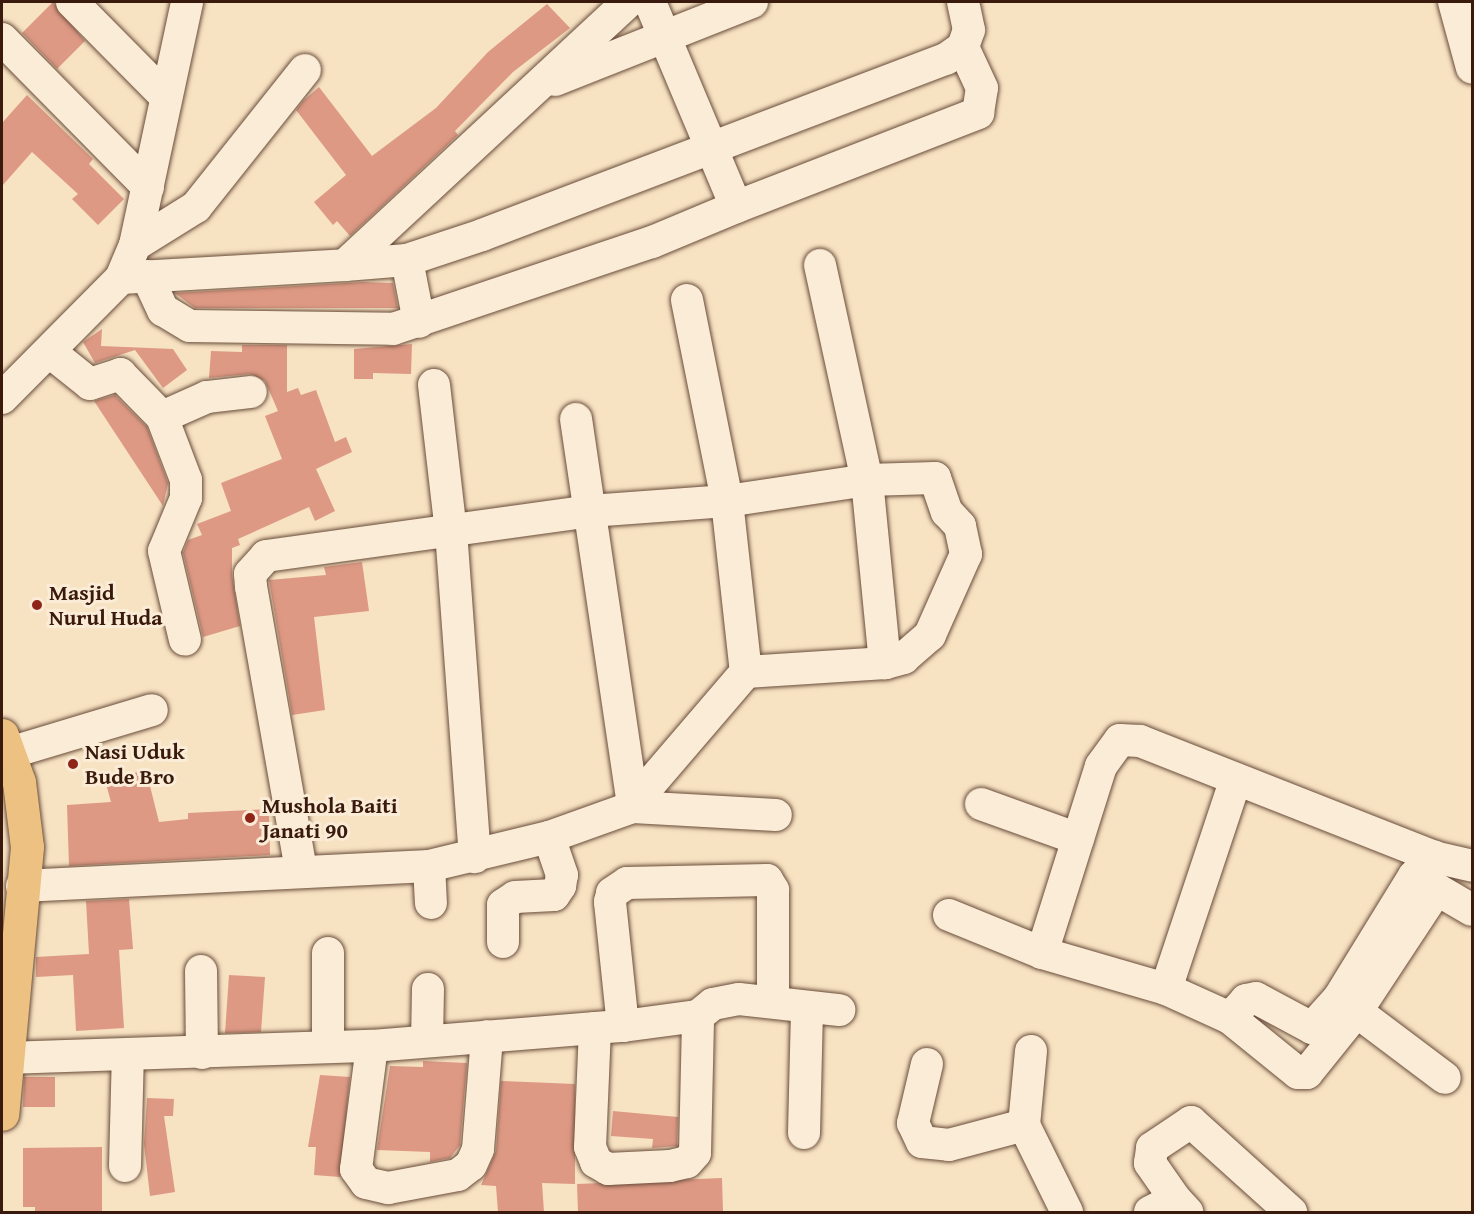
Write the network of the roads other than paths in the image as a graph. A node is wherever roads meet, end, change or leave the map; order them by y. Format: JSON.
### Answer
{"nodes":[{"id":1,"x":72,"y":2,"type":"edge"},
{"id":2,"x":187,"y":2,"type":"edge"},
{"id":3,"x":628,"y":2,"type":"edge"},
{"id":4,"x":650,"y":2,"type":"edge"},
{"id":5,"x":752,"y":2,"type":"edge"},
{"id":6,"x":963,"y":2,"type":"edge"},
{"id":7,"x":1454,"y":2,"type":"edge"},
{"id":8,"x":667,"y":36,"type":"junction"},
{"id":9,"x":2,"y":39,"type":"edge"},
{"id":10,"x":963,"y":47,"type":"junction"},
{"id":11,"x":1473,"y":68,"type":"edge"},
{"id":12,"x":305,"y":70,"type":"dead end"},
{"id":13,"x":540,"y":86,"type":"junction"},
{"id":14,"x":165,"y":97,"type":"junction"},
{"id":15,"x":715,"y":147,"type":"junction"},
{"id":16,"x":148,"y":187,"type":"junction"},
{"id":17,"x":736,"y":207,"type":"junction"},
{"id":18,"x":135,"y":245,"type":"junction"},
{"id":19,"x":407,"y":260,"type":"junction"},
{"id":20,"x":345,"y":265,"type":"junction"},
{"id":21,"x":820,"y":265,"type":"dead end"},
{"id":22,"x":134,"y":277,"type":"junction"},
{"id":23,"x":687,"y":300,"type":"dead end"},
{"id":24,"x":419,"y":322,"type":"junction"},
{"id":25,"x":50,"y":352,"type":"junction"},
{"id":26,"x":434,"y":385,"type":"dead end"},
{"id":27,"x":251,"y":392,"type":"dead end"},
{"id":28,"x":2,"y":398,"type":"edge"},
{"id":29,"x":162,"y":417,"type":"junction"},
{"id":30,"x":576,"y":419,"type":"dead end"},
{"id":31,"x":867,"y":480,"type":"junction"},
{"id":32,"x":727,"y":501,"type":"junction"},
{"id":33,"x":590,"y":511,"type":"junction"},
{"id":34,"x":451,"y":531,"type":"junction"},
{"id":35,"x":185,"y":640,"type":"dead end"},
{"id":36,"x":885,"y":663,"type":"junction"},
{"id":37,"x":746,"y":672,"type":"junction"},
{"id":38,"x":152,"y":710,"type":"dead end"},
{"id":39,"x":5,"y":744,"type":"edge"},
{"id":40,"x":1236,"y":779,"type":"junction"},
{"id":41,"x":632,"y":802,"type":"junction"},
{"id":42,"x":981,"y":804,"type":"dead end"},
{"id":43,"x":776,"y":815,"type":"dead end"},
{"id":44,"x":549,"y":837,"type":"junction"},
{"id":45,"x":1078,"y":839,"type":"junction"},
{"id":46,"x":475,"y":857,"type":"junction"},
{"id":47,"x":429,"y":866,"type":"junction"},
{"id":48,"x":1473,"y":866,"type":"edge"},
{"id":49,"x":301,"y":870,"type":"junction"},
{"id":50,"x":1428,"y":874,"type":"junction"},
{"id":51,"x":22,"y":886,"type":"junction"},
{"id":52,"x":431,"y":903,"type":"dead end"},
{"id":53,"x":1473,"y":910,"type":"edge"},
{"id":54,"x":949,"y":915,"type":"dead end"},
{"id":55,"x":503,"y":942,"type":"dead end"},
{"id":56,"x":328,"y":953,"type":"dead end"},
{"id":57,"x":1042,"y":953,"type":"junction"},
{"id":58,"x":201,"y":970,"type":"dead end"},
{"id":59,"x":428,"y":989,"type":"dead end"},
{"id":60,"x":1166,"y":989,"type":"junction"},
{"id":61,"x":773,"y":1002,"type":"junction"},
{"id":62,"x":1347,"y":1005,"type":"junction"},
{"id":63,"x":807,"y":1008,"type":"junction"},
{"id":64,"x":839,"y":1010,"type":"dead end"},
{"id":65,"x":698,"y":1016,"type":"junction"},
{"id":66,"x":1230,"y":1018,"type":"junction"},
{"id":67,"x":609,"y":1027,"type":"junction"},
{"id":68,"x":487,"y":1036,"type":"junction"},
{"id":69,"x":427,"y":1041,"type":"junction"},
{"id":70,"x":372,"y":1046,"type":"junction"},
{"id":71,"x":328,"y":1047,"type":"junction"},
{"id":72,"x":1031,"y":1052,"type":"dead end"},
{"id":73,"x":202,"y":1053,"type":"junction"},
{"id":74,"x":128,"y":1055,"type":"junction"},
{"id":75,"x":6,"y":1058,"type":"junction"},
{"id":76,"x":927,"y":1064,"type":"dead end"},
{"id":77,"x":1445,"y":1078,"type":"dead end"},
{"id":78,"x":2,"y":1114,"type":"edge"},
{"id":79,"x":1024,"y":1125,"type":"junction"},
{"id":80,"x":804,"y":1133,"type":"dead end"},
{"id":81,"x":125,"y":1166,"type":"dead end"},
{"id":82,"x":1170,"y":1208,"type":"edge"},
{"id":83,"x":1067,"y":1212,"type":"edge"},
{"id":84,"x":1291,"y":1212,"type":"edge"}],
"edges":[{"from":1,"to":14,"type":"street"},
{"from":2,"to":14,"type":"street"},
{"from":3,"to":13,"type":"street"},
{"from":4,"to":8,"type":"street"},
{"from":5,"to":8,"type":"street"},
{"from":6,"to":10,"type":"street"},
{"from":7,"to":11,"type":"street"},
{"from":8,"to":13,"type":"street"},
{"from":8,"to":15,"type":"street"},
{"from":9,"to":16,"type":"street"},
{"from":10,"to":15,"type":"street"},
{"from":10,"to":17,"type":"street"},
{"from":12,"to":18,"type":"street"},
{"from":13,"to":20,"type":"street"},
{"from":14,"to":16,"type":"street"},
{"from":15,"to":17,"type":"street"},
{"from":15,"to":19,"type":"street"},
{"from":16,"to":18,"type":"street"},
{"from":17,"to":24,"type":"street"},
{"from":18,"to":22,"type":"street"},
{"from":19,"to":20,"type":"street"},
{"from":19,"to":24,"type":"street"},
{"from":20,"to":22,"type":"street"},
{"from":21,"to":31,"type":"street"},
{"from":22,"to":24,"type":"street"},
{"from":22,"to":25,"type":"street"},
{"from":23,"to":32,"type":"street"},
{"from":25,"to":28,"type":"street"},
{"from":25,"to":29,"type":"street"},
{"from":26,"to":34,"type":"street"},
{"from":27,"to":29,"type":"street"},
{"from":29,"to":35,"type":"street"},
{"from":30,"to":33,"type":"street"},
{"from":31,"to":32,"type":"street"},
{"from":31,"to":36,"type":"street"},
{"from":31,"to":36,"type":"street"},
{"from":32,"to":33,"type":"street"},
{"from":32,"to":37,"type":"street"},
{"from":33,"to":34,"type":"street"},
{"from":33,"to":41,"type":"street"},
{"from":34,"to":46,"type":"street"},
{"from":34,"to":49,"type":"street"},
{"from":36,"to":37,"type":"street"},
{"from":37,"to":41,"type":"street"},
{"from":38,"to":39,"type":"street"},
{"from":39,"to":51,"type":"main road"},
{"from":40,"to":45,"type":"street"},
{"from":40,"to":50,"type":"street"},
{"from":40,"to":60,"type":"street"},
{"from":41,"to":43,"type":"street"},
{"from":41,"to":44,"type":"street"},
{"from":42,"to":45,"type":"street"},
{"from":44,"to":46,"type":"street"},
{"from":44,"to":55,"type":"street"},
{"from":45,"to":57,"type":"street"},
{"from":46,"to":47,"type":"street"},
{"from":47,"to":49,"type":"street"},
{"from":47,"to":52,"type":"street"},
{"from":48,"to":50,"type":"street"},
{"from":49,"to":51,"type":"street"},
{"from":50,"to":53,"type":"street"},
{"from":50,"to":62,"type":"street"},
{"from":51,"to":75,"type":"main road"},
{"from":54,"to":57,"type":"street"},
{"from":56,"to":71,"type":"street"},
{"from":57,"to":60,"type":"street"},
{"from":58,"to":73,"type":"street"},
{"from":59,"to":69,"type":"street"},
{"from":60,"to":66,"type":"street"},
{"from":61,"to":63,"type":"street"},
{"from":61,"to":65,"type":"street"},
{"from":61,"to":67,"type":"street"},
{"from":62,"to":66,"type":"street"},
{"from":62,"to":66,"type":"street"},
{"from":62,"to":77,"type":"street"},
{"from":63,"to":64,"type":"street"},
{"from":63,"to":80,"type":"street"},
{"from":65,"to":67,"type":"street"},
{"from":65,"to":67,"type":"street"},
{"from":67,"to":68,"type":"street"},
{"from":68,"to":69,"type":"street"},
{"from":68,"to":70,"type":"street"},
{"from":69,"to":70,"type":"street"},
{"from":70,"to":71,"type":"street"},
{"from":71,"to":73,"type":"street"},
{"from":72,"to":79,"type":"street"},
{"from":73,"to":74,"type":"street"},
{"from":74,"to":75,"type":"street"},
{"from":74,"to":81,"type":"street"},
{"from":75,"to":78,"type":"main road"},
{"from":76,"to":79,"type":"street"},
{"from":79,"to":83,"type":"street"},
{"from":82,"to":84,"type":"street"}]}
